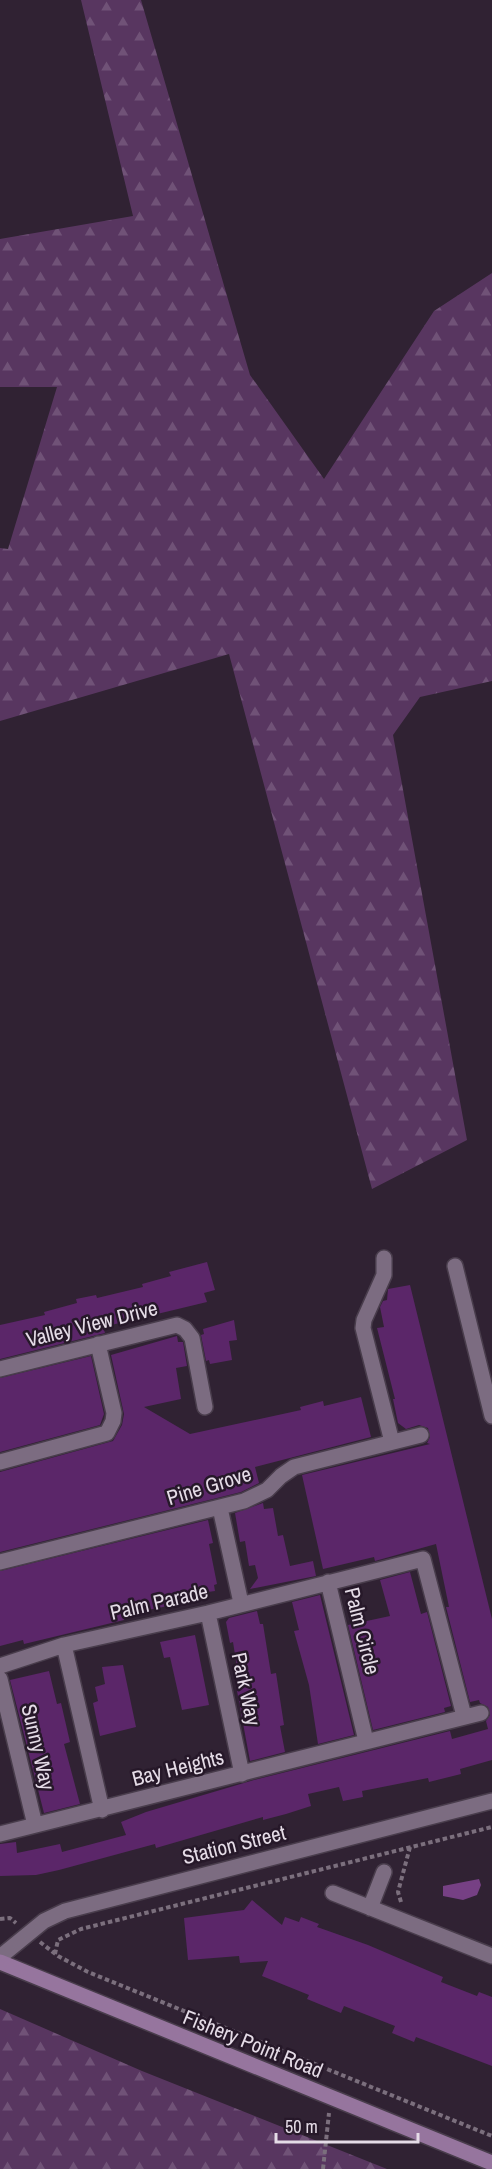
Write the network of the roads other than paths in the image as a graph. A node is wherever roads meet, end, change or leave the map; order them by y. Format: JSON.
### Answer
{"nodes":[{"id":1,"x":384,"y":1258,"type":"dead end"},
{"id":2,"x":455,"y":1266,"type":"dead end"},
{"id":3,"x":98,"y":1344,"type":"junction"},
{"id":4,"x":0,"y":1369,"type":"edge"},
{"id":5,"x":205,"y":1407,"type":"dead end"},
{"id":6,"x":492,"y":1416,"type":"edge"},
{"id":7,"x":421,"y":1435,"type":"dead end"},
{"id":8,"x":393,"y":1442,"type":"junction"},
{"id":9,"x":0,"y":1462,"type":"edge"},
{"id":10,"x":220,"y":1508,"type":"junction"},
{"id":11,"x":0,"y":1562,"type":"edge"},
{"id":12,"x":328,"y":1582,"type":"junction"},
{"id":13,"x":241,"y":1603,"type":"junction"},
{"id":14,"x":208,"y":1613,"type":"junction"},
{"id":15,"x":64,"y":1645,"type":"junction"},
{"id":16,"x":0,"y":1666,"type":"edge"},
{"id":17,"x":0,"y":1679,"type":"edge"},
{"id":18,"x":481,"y":1713,"type":"dead end"},
{"id":19,"x":464,"y":1716,"type":"junction"},
{"id":20,"x":366,"y":1741,"type":"junction"},
{"id":21,"x":242,"y":1774,"type":"junction"},
{"id":22,"x":492,"y":1801,"type":"edge"},
{"id":23,"x":102,"y":1810,"type":"junction"},
{"id":24,"x":35,"y":1826,"type":"junction"},
{"id":25,"x":0,"y":1834,"type":"edge"},
{"id":26,"x":384,"y":1872,"type":"dead end"},
{"id":27,"x":333,"y":1893,"type":"dead end"},
{"id":28,"x":370,"y":1908,"type":"junction"},
{"id":29,"x":492,"y":1956,"type":"edge"},
{"id":30,"x":0,"y":1957,"type":"edge"},
{"id":31,"x":0,"y":1962,"type":"edge"},
{"id":32,"x":492,"y":2163,"type":"edge"}],
"edges":[{"from":1,"to":8,"type":"street"},
{"from":2,"to":6,"type":"street"},
{"from":3,"to":4,"type":"street","name":"Valley View Drive"},
{"from":3,"to":5,"type":"street","name":"Valley View Drive"},
{"from":3,"to":9,"type":"street"},
{"from":7,"to":8,"type":"street","name":"Pine Grove"},
{"from":8,"to":10,"type":"street","name":"Pine Grove"},
{"from":10,"to":11,"type":"street","name":"Pine Grove"},
{"from":10,"to":13,"type":"street"},
{"from":12,"to":13,"type":"street","name":"Palm Parade"},
{"from":12,"to":19,"type":"street","name":"Palm Circle"},
{"from":12,"to":20,"type":"street","name":"Palm Circle"},
{"from":13,"to":14,"type":"street","name":"Palm Parade"},
{"from":14,"to":15,"type":"street","name":"Palm Parade"},
{"from":14,"to":21,"type":"street","name":"Park Way"},
{"from":15,"to":16,"type":"street","name":"Palm Parade"},
{"from":15,"to":23,"type":"street"},
{"from":17,"to":24,"type":"street","name":"Sunny Way"},
{"from":18,"to":19,"type":"street"},
{"from":19,"to":20,"type":"street"},
{"from":20,"to":21,"type":"street","name":"Bay Heights"},
{"from":21,"to":23,"type":"street","name":"Bay Heights"},
{"from":22,"to":30,"type":"street","name":"Station Street"},
{"from":23,"to":24,"type":"street","name":"Bay Heights"},
{"from":24,"to":25,"type":"street","name":"Bay Heights"},
{"from":26,"to":28,"type":"street"},
{"from":27,"to":28,"type":"street"},
{"from":28,"to":29,"type":"street"},
{"from":31,"to":32,"type":"main road","name":"Fishery Point Road"}]}
